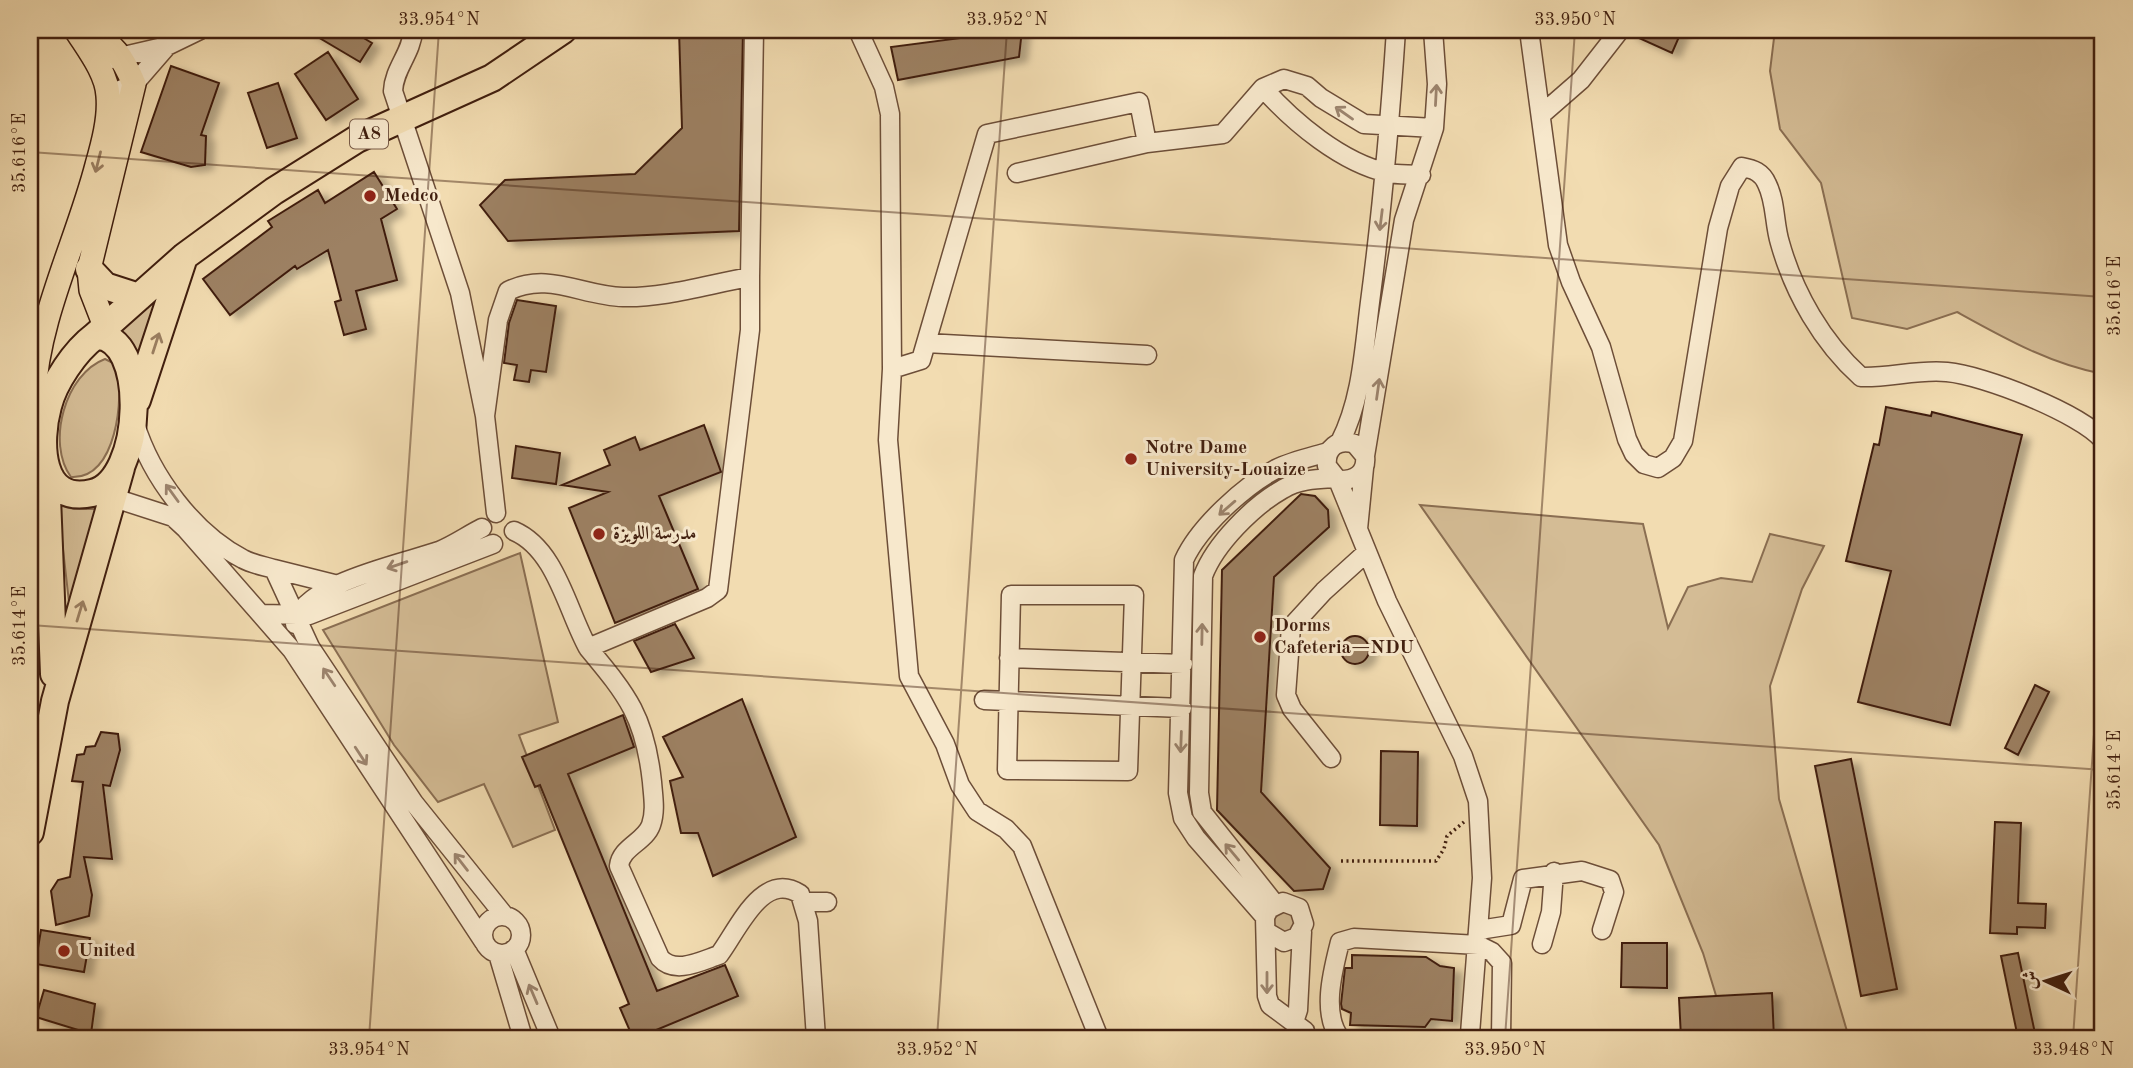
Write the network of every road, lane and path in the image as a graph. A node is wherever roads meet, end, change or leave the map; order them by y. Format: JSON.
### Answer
{"nodes":[{"id":1,"x":76,"y":30,"type":"edge"},
{"id":2,"x":87,"y":30,"type":"edge"},
{"id":3,"x":200,"y":30,"type":"edge"},
{"id":4,"x":414,"y":30,"type":"edge"},
{"id":5,"x":563,"y":30,"type":"edge"},
{"id":6,"x":754,"y":30,"type":"edge"},
{"id":7,"x":858,"y":30,"type":"edge"},
{"id":8,"x":1396,"y":30,"type":"edge"},
{"id":9,"x":1433,"y":30,"type":"edge"},
{"id":10,"x":1529,"y":30,"type":"edge"},
{"id":11,"x":1620,"y":30,"type":"edge"},
{"id":12,"x":167,"y":46,"type":"junction"},
{"id":13,"x":121,"y":55,"type":"junction"},
{"id":14,"x":97,"y":64,"type":"junction"},
{"id":15,"x":134,"y":84,"type":"junction"},
{"id":16,"x":1263,"y":88,"type":"junction"},
{"id":17,"x":108,"y":95,"type":"junction"},
{"id":18,"x":1542,"y":114,"type":"junction"},
{"id":19,"x":403,"y":119,"type":"junction"},
{"id":20,"x":1391,"y":125,"type":"junction"},
{"id":21,"x":1434,"y":128,"type":"junction"},
{"id":22,"x":1147,"y":143,"type":"junction"},
{"id":23,"x":1017,"y":173,"type":"dead end"},
{"id":24,"x":1387,"y":173,"type":"junction"},
{"id":25,"x":1421,"y":175,"type":"junction"},
{"id":26,"x":185,"y":256,"type":"junction"},
{"id":27,"x":89,"y":269,"type":"junction"},
{"id":28,"x":750,"y":278,"type":"junction"},
{"id":29,"x":139,"y":296,"type":"junction"},
{"id":30,"x":103,"y":334,"type":"junction"},
{"id":31,"x":926,"y":343,"type":"junction"},
{"id":32,"x":1147,"y":355,"type":"dead end"},
{"id":33,"x":892,"y":369,"type":"junction"},
{"id":34,"x":135,"y":415,"type":"junction"},
{"id":35,"x":485,"y":416,"type":"junction"},
{"id":36,"x":42,"y":437,"type":"junction"},
{"id":37,"x":2103,"y":440,"type":"edge"},
{"id":38,"x":1334,"y":447,"type":"junction"},
{"id":39,"x":1364,"y":462,"type":"junction"},
{"id":40,"x":46,"y":472,"type":"junction"},
{"id":41,"x":1337,"y":479,"type":"junction"},
{"id":42,"x":105,"y":495,"type":"junction"},
{"id":43,"x":496,"y":513,"type":"junction"},
{"id":44,"x":482,"y":528,"type":"junction"},
{"id":45,"x":514,"y":531,"type":"junction"},
{"id":46,"x":1358,"y":533,"type":"junction"},
{"id":47,"x":493,"y":544,"type":"junction"},
{"id":48,"x":1366,"y":552,"type":"junction"},
{"id":49,"x":243,"y":559,"type":"junction"},
{"id":50,"x":274,"y":569,"type":"junction"},
{"id":51,"x":226,"y":574,"type":"junction"},
{"id":52,"x":338,"y":585,"type":"junction"},
{"id":53,"x":261,"y":614,"type":"junction"},
{"id":54,"x":296,"y":617,"type":"junction"},
{"id":55,"x":587,"y":648,"type":"junction"},
{"id":56,"x":292,"y":650,"type":"junction"},
{"id":57,"x":1009,"y":658,"type":"junction"},
{"id":58,"x":1132,"y":662,"type":"junction"},
{"id":59,"x":1183,"y":664,"type":"junction"},
{"id":60,"x":984,"y":700,"type":"dead end"},
{"id":61,"x":55,"y":701,"type":"junction"},
{"id":62,"x":1008,"y":702,"type":"junction"},
{"id":63,"x":1131,"y":707,"type":"junction"},
{"id":64,"x":1182,"y":708,"type":"junction"},
{"id":65,"x":30,"y":725,"type":"edge"},
{"id":66,"x":44,"y":750,"type":"junction"},
{"id":67,"x":1331,"y":758,"type":"dead end"},
{"id":68,"x":1479,"y":810,"type":"junction"},
{"id":69,"x":30,"y":832,"type":"edge"},
{"id":70,"x":1341,"y":861,"type":"dead end"},
{"id":71,"x":1554,"y":872,"type":"junction"},
{"id":72,"x":803,"y":902,"type":"junction"},
{"id":73,"x":827,"y":902,"type":"dead end"},
{"id":74,"x":504,"y":915,"type":"junction"},
{"id":75,"x":1269,"y":918,"type":"junction"},
{"id":76,"x":1602,"y":930,"type":"dead end"},
{"id":77,"x":1301,"y":932,"type":"junction"},
{"id":78,"x":1478,"y":937,"type":"junction"},
{"id":79,"x":1542,"y":944,"type":"dead end"},
{"id":80,"x":499,"y":948,"type":"junction"},
{"id":81,"x":1475,"y":984,"type":"junction"},
{"id":82,"x":1504,"y":984,"type":"junction"},
{"id":83,"x":1468,"y":1036,"type":"edge"},
{"id":84,"x":523,"y":1038,"type":"edge"},
{"id":85,"x":551,"y":1038,"type":"edge"},
{"id":86,"x":816,"y":1038,"type":"edge"},
{"id":87,"x":1099,"y":1038,"type":"edge"},
{"id":88,"x":1340,"y":1038,"type":"edge"},
{"id":89,"x":1493,"y":1038,"type":"edge"},
{"id":90,"x":1501,"y":1038,"type":"edge"}],
"edges":[{"from":1,"to":14,"type":"main road"},
{"from":2,"to":13,"type":"main road"},
{"from":3,"to":12,"type":"street"},
{"from":4,"to":19,"type":"street"},
{"from":5,"to":19,"type":"highway","number":"A8"},
{"from":6,"to":28,"type":"street"},
{"from":7,"to":33,"type":"street"},
{"from":8,"to":20,"type":"street"},
{"from":21,"to":9,"type":"street","one_way":true},
{"from":10,"to":18,"type":"street"},
{"from":11,"to":18,"type":"street"},
{"from":12,"to":13,"type":"street"},
{"from":12,"to":15,"type":"street"},
{"from":13,"to":14,"type":"street"},
{"from":13,"to":15,"type":"main road"},
{"from":14,"to":17,"type":"main road"},
{"from":15,"to":17,"type":"street"},
{"from":15,"to":27,"type":"main road"},
{"from":20,"to":16,"type":"street","one_way":true},
{"from":16,"to":22,"type":"street"},
{"from":16,"to":24,"type":"street"},
{"from":17,"to":36,"type":"main road","one_way":true},
{"from":18,"to":37,"type":"street"},
{"from":19,"to":26,"type":"highway","number":"A8"},
{"from":19,"to":35,"type":"street"},
{"from":20,"to":21,"type":"street"},
{"from":20,"to":24,"type":"street"},
{"from":21,"to":25,"type":"street"},
{"from":22,"to":23,"type":"street"},
{"from":22,"to":31,"type":"street"},
{"from":24,"to":25,"type":"street"},
{"from":24,"to":38,"type":"street","one_way":true},
{"from":39,"to":25,"type":"street","one_way":true},
{"from":26,"to":29,"type":"highway","number":"A8"},
{"from":34,"to":26,"type":"highway","number":"A8","one_way":true},
{"from":27,"to":29,"type":"highway"},
{"from":27,"to":30,"type":"main road"},
{"from":28,"to":35,"type":"street"},
{"from":28,"to":55,"type":"street"},
{"from":29,"to":30,"type":"highway","number":"A8"},
{"from":30,"to":34,"type":"highway","number":"A8"},
{"from":30,"to":36,"type":"highway","number":"A8"},
{"from":31,"to":32,"type":"street"},
{"from":31,"to":33,"type":"street"},
{"from":33,"to":87,"type":"street"},
{"from":34,"to":42,"type":"highway","number":"A8"},
{"from":49,"to":34,"type":"street","one_way":true},
{"from":35,"to":43,"type":"street"},
{"from":36,"to":40,"type":"highway","number":"A8"},
{"from":38,"to":39,"type":"street"},
{"from":38,"to":41,"type":"street"},
{"from":38,"to":59,"type":"street","one_way":true},
{"from":39,"to":41,"type":"street"},
{"from":39,"to":46,"type":"street"},
{"from":40,"to":42,"type":"highway"},
{"from":40,"to":61,"type":"highway","number":"A8"},
{"from":41,"to":46,"type":"street"},
{"from":75,"to":41,"type":"street","one_way":true},
{"from":42,"to":51,"type":"street"},
{"from":61,"to":42,"type":"highway","number":"A8","one_way":true},
{"from":43,"to":44,"type":"street"},
{"from":43,"to":45,"type":"street"},
{"from":44,"to":47,"type":"street"},
{"from":44,"to":52,"type":"street","one_way":true},
{"from":45,"to":47,"type":"street"},
{"from":45,"to":55,"type":"street"},
{"from":46,"to":48,"type":"street"},
{"from":47,"to":54,"type":"street"},
{"from":48,"to":67,"type":"street"},
{"from":48,"to":68,"type":"street"},
{"from":49,"to":50,"type":"street"},
{"from":49,"to":51,"type":"street"},
{"from":50,"to":52,"type":"street"},
{"from":50,"to":54,"type":"street"},
{"from":51,"to":53,"type":"street"},
{"from":52,"to":54,"type":"street"},
{"from":53,"to":54,"type":"street"},
{"from":53,"to":56,"type":"street"},
{"from":54,"to":56,"type":"street"},
{"from":74,"to":54,"type":"street","one_way":true},
{"from":55,"to":72,"type":"street"},
{"from":56,"to":80,"type":"street","one_way":true},
{"from":57,"to":58,"type":"street"},
{"from":57,"to":58,"type":"street"},
{"from":57,"to":62,"type":"street"},
{"from":58,"to":59,"type":"street"},
{"from":58,"to":63,"type":"street"},
{"from":59,"to":64,"type":"street"},
{"from":60,"to":62,"type":"street"},
{"from":61,"to":66,"type":"highway","number":"A8"},
{"from":62,"to":63,"type":"street"},
{"from":62,"to":63,"type":"street"},
{"from":63,"to":64,"type":"street"},
{"from":64,"to":75,"type":"street","one_way":true},
{"from":65,"to":66,"type":"street"},
{"from":66,"to":69,"type":"highway","number":"A8"},
{"from":68,"to":70,"type":"path"},
{"from":68,"to":78,"type":"street"},
{"from":71,"to":76,"type":"street"},
{"from":71,"to":78,"type":"street"},
{"from":71,"to":79,"type":"street"},
{"from":72,"to":73,"type":"street"},
{"from":72,"to":86,"type":"street"},
{"from":74,"to":80,"type":"street"},
{"from":74,"to":80,"type":"street"},
{"from":75,"to":77,"type":"street"},
{"from":75,"to":77,"type":"street"},
{"from":75,"to":77,"type":"street","one_way":true},
{"from":78,"to":81,"type":"street"},
{"from":78,"to":82,"type":"street"},
{"from":78,"to":88,"type":"street"},
{"from":80,"to":84,"type":"street"},
{"from":85,"to":80,"type":"street","one_way":true},
{"from":81,"to":82,"type":"street"},
{"from":81,"to":83,"type":"street"},
{"from":82,"to":90,"type":"street"},
{"from":83,"to":89,"type":"street"}]}
